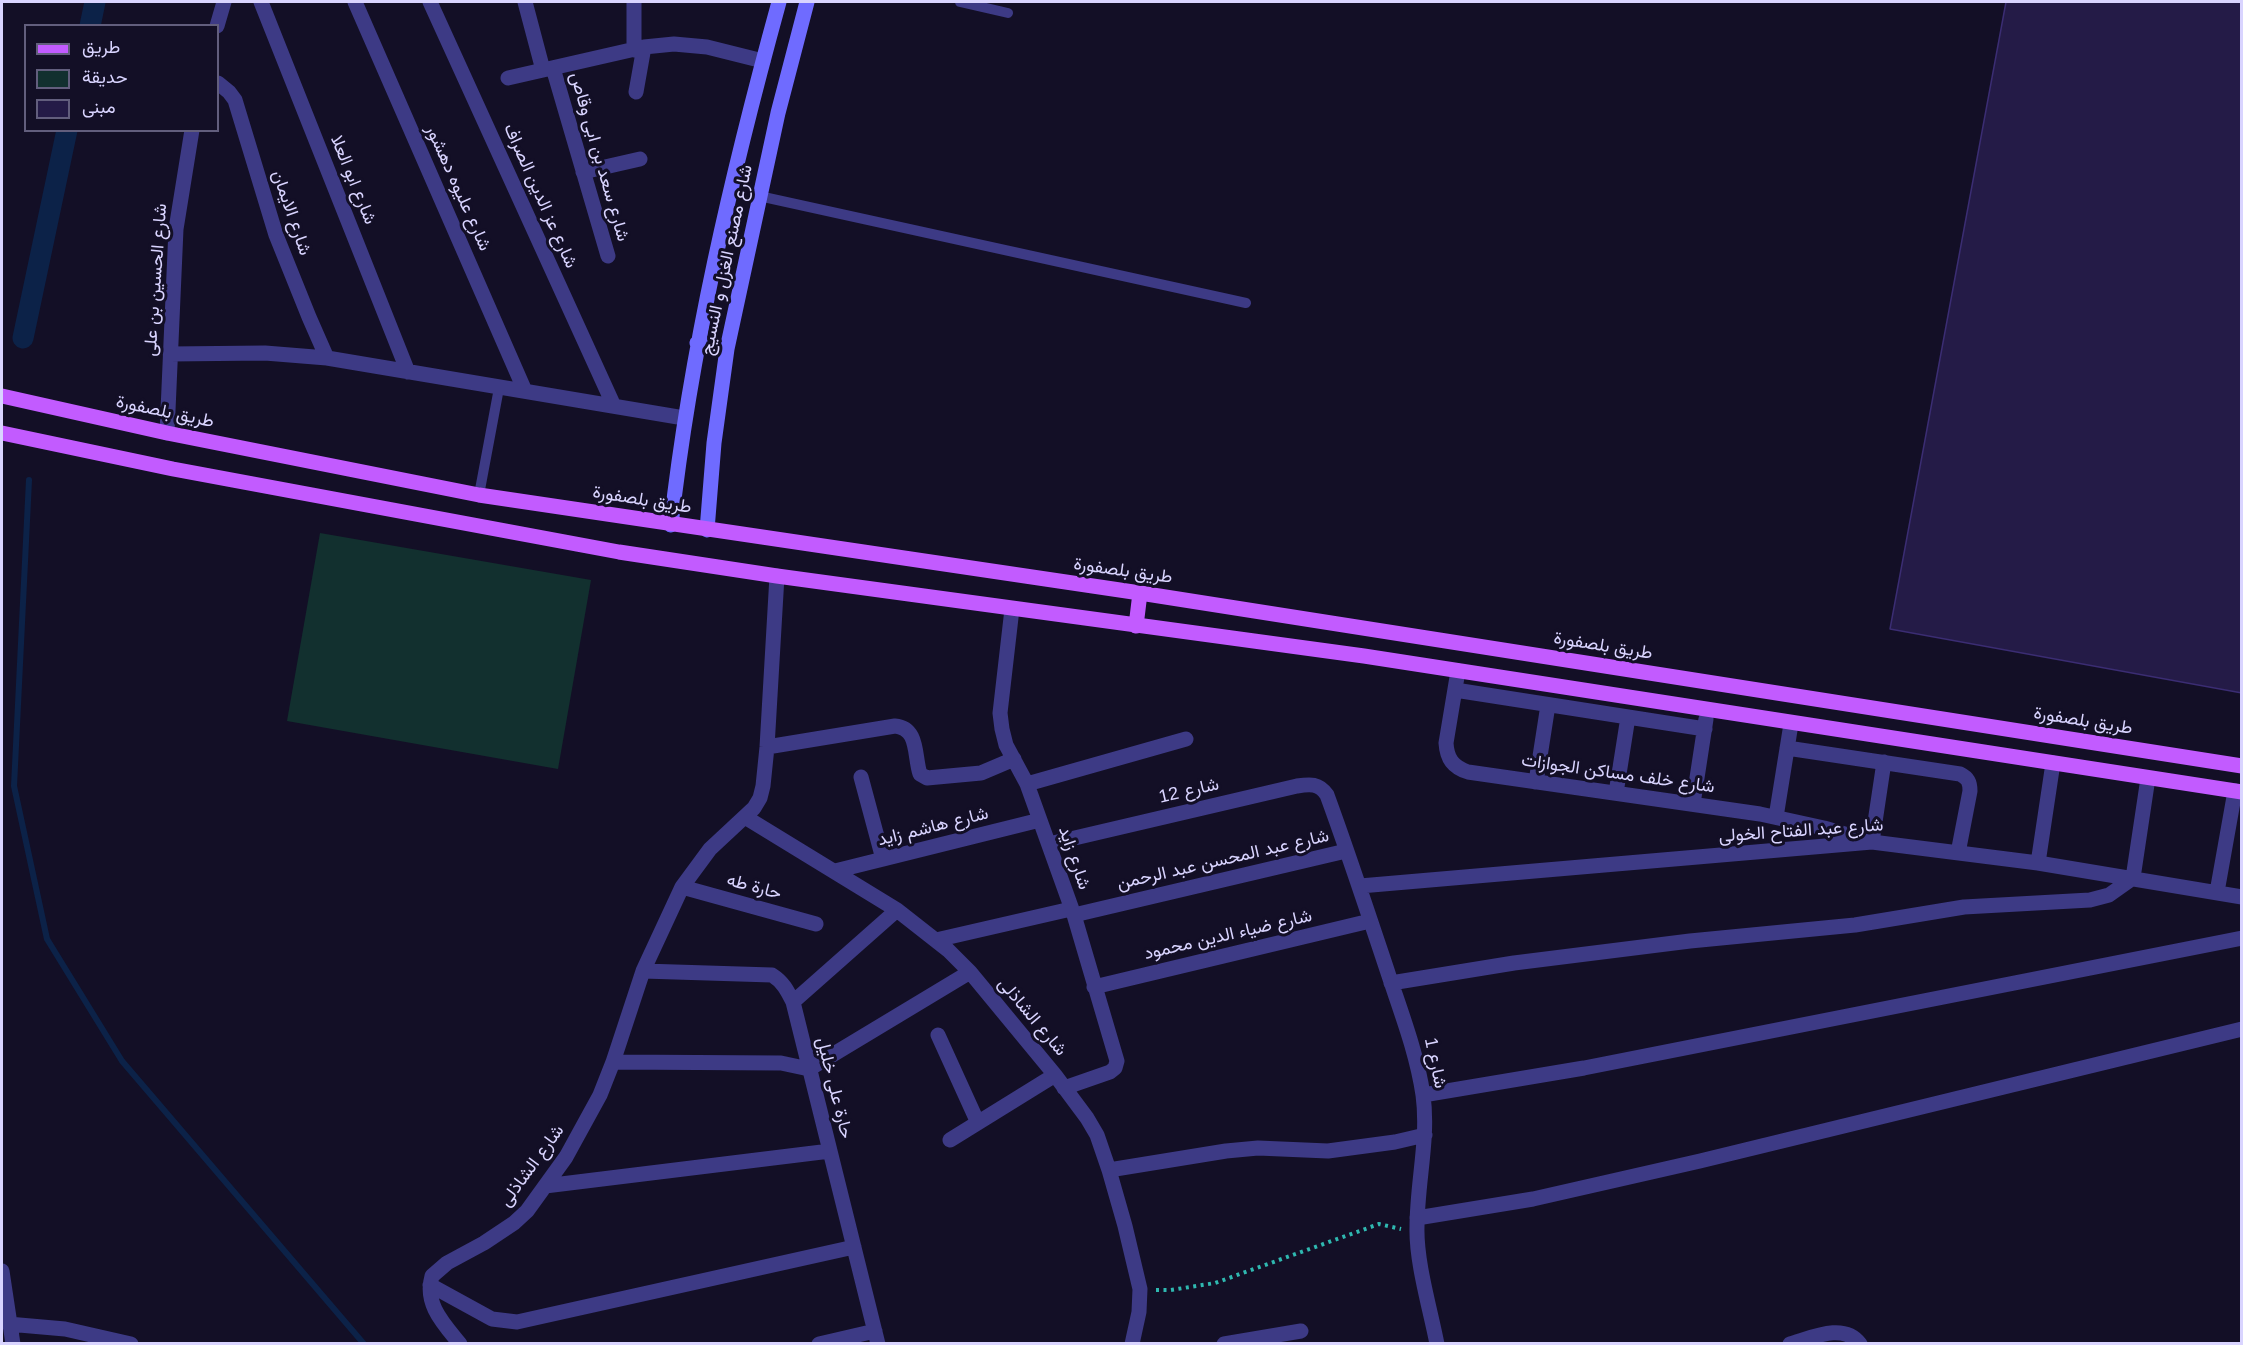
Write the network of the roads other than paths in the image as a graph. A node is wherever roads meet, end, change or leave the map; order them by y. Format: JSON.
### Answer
{"nodes":[{"id":1,"x":261,"y":2,"type":"edge"},
{"id":2,"x":355,"y":2,"type":"edge"},
{"id":3,"x":430,"y":2,"type":"edge"},
{"id":4,"x":525,"y":2,"type":"edge"},
{"id":5,"x":634,"y":2,"type":"edge"},
{"id":6,"x":779,"y":2,"type":"edge"},
{"id":7,"x":807,"y":2,"type":"edge"},
{"id":8,"x":960,"y":2,"type":"edge"},
{"id":9,"x":1008,"y":13,"type":"dead end"},
{"id":10,"x":639,"y":48,"type":"junction"},
{"id":11,"x":763,"y":61,"type":"junction"},
{"id":12,"x":548,"y":69,"type":"junction"},
{"id":13,"x":508,"y":78,"type":"dead end"},
{"id":14,"x":219,"y":84,"type":"edge"},
{"id":15,"x":636,"y":92,"type":"dead end"},
{"id":16,"x":192,"y":132,"type":"edge"},
{"id":17,"x":640,"y":159,"type":"dead end"},
{"id":18,"x":583,"y":172,"type":"junction"},
{"id":19,"x":732,"y":190,"type":"junction"},
{"id":20,"x":759,"y":196,"type":"junction"},
{"id":21,"x":608,"y":256,"type":"dead end"},
{"id":22,"x":1246,"y":303,"type":"dead end"},
{"id":23,"x":697,"y":343,"type":"junction"},
{"id":24,"x":727,"y":349,"type":"junction"},
{"id":25,"x":170,"y":354,"type":"junction"},
{"id":26,"x":327,"y":358,"type":"junction"},
{"id":27,"x":408,"y":372,"type":"junction"},
{"id":28,"x":499,"y":387,"type":"junction"},
{"id":29,"x":525,"y":391,"type":"junction"},
{"id":30,"x":2,"y":396,"type":"edge"},
{"id":31,"x":614,"y":406,"type":"junction"},
{"id":32,"x":684,"y":418,"type":"junction"},
{"id":33,"x":2,"y":433,"type":"edge"},
{"id":34,"x":168,"y":433,"type":"junction"},
{"id":35,"x":479,"y":495,"type":"junction"},
{"id":36,"x":671,"y":525,"type":"junction"},
{"id":37,"x":706,"y":530,"type":"junction"},
{"id":38,"x":777,"y":576,"type":"junction"},
{"id":39,"x":1140,"y":593,"type":"junction"},
{"id":40,"x":1012,"y":609,"type":"junction"},
{"id":41,"x":1136,"y":626,"type":"junction"},
{"id":42,"x":1458,"y":671,"type":"junction"},
{"id":43,"x":1455,"y":690,"type":"junction"},
{"id":44,"x":1548,"y":705,"type":"junction"},
{"id":45,"x":1708,"y":710,"type":"junction"},
{"id":46,"x":1628,"y":717,"type":"junction"},
{"id":47,"x":1791,"y":724,"type":"junction"},
{"id":48,"x":1705,"y":729,"type":"junction"},
{"id":49,"x":1186,"y":738,"type":"dead end"},
{"id":50,"x":767,"y":747,"type":"junction"},
{"id":51,"x":1787,"y":748,"type":"junction"},
{"id":52,"x":1014,"y":759,"type":"junction"},
{"id":53,"x":1884,"y":762,"type":"junction"},
{"id":54,"x":2054,"y":763,"type":"junction"},
{"id":55,"x":2241,"y":766,"type":"edge"},
{"id":56,"x":861,"y":777,"type":"dead end"},
{"id":57,"x":2148,"y":778,"type":"junction"},
{"id":58,"x":1536,"y":782,"type":"junction"},
{"id":59,"x":1027,"y":784,"type":"junction"},
{"id":60,"x":2238,"y":792,"type":"edge"},
{"id":61,"x":1616,"y":793,"type":"junction"},
{"id":62,"x":1329,"y":802,"type":"joint"},
{"id":63,"x":1693,"y":804,"type":"junction"},
{"id":64,"x":745,"y":817,"type":"junction"},
{"id":65,"x":1776,"y":817,"type":"junction"},
{"id":66,"x":1040,"y":820,"type":"junction"},
{"id":67,"x":2236,"y":822,"type":"edge"},
{"id":68,"x":1872,"y":842,"type":"junction"},
{"id":69,"x":1049,"y":844,"type":"junction"},
{"id":70,"x":1346,"y":850,"type":"junction"},
{"id":71,"x":1958,"y":853,"type":"junction"},
{"id":72,"x":883,"y":859,"type":"junction"},
{"id":73,"x":2038,"y":863,"type":"junction"},
{"id":74,"x":836,"y":871,"type":"junction"},
{"id":75,"x":2133,"y":879,"type":"junction"},
{"id":76,"x":1359,"y":886,"type":"junction"},
{"id":77,"x":682,"y":887,"type":"junction"},
{"id":78,"x":2217,"y":892,"type":"junction"},
{"id":79,"x":2241,"y":897,"type":"edge"},
{"id":80,"x":897,"y":910,"type":"junction"},
{"id":81,"x":1072,"y":912,"type":"junction"},
{"id":82,"x":1370,"y":921,"type":"junction"},
{"id":83,"x":816,"y":924,"type":"dead end"},
{"id":84,"x":2241,"y":938,"type":"edge"},
{"id":85,"x":936,"y":940,"type":"junction"},
{"id":86,"x":642,"y":971,"type":"junction"},
{"id":87,"x":969,"y":972,"type":"junction"},
{"id":88,"x":1391,"y":983,"type":"junction"},
{"id":89,"x":1094,"y":987,"type":"junction"},
{"id":90,"x":793,"y":1002,"type":"junction"},
{"id":91,"x":2241,"y":1029,"type":"edge"},
{"id":92,"x":938,"y":1035,"type":"dead end"},
{"id":93,"x":613,"y":1062,"type":"junction"},
{"id":94,"x":809,"y":1069,"type":"junction"},
{"id":95,"x":1054,"y":1075,"type":"junction"},
{"id":96,"x":1064,"y":1088,"type":"junction"},
{"id":97,"x":1423,"y":1095,"type":"junction"},
{"id":98,"x":978,"y":1123,"type":"junction"},
{"id":99,"x":1425,"y":1135,"type":"junction"},
{"id":100,"x":950,"y":1140,"type":"dead end"},
{"id":101,"x":830,"y":1151,"type":"junction"},
{"id":102,"x":1109,"y":1170,"type":"junction"},
{"id":103,"x":545,"y":1186,"type":"junction"},
{"id":104,"x":1417,"y":1225,"type":"junction"},
{"id":105,"x":854,"y":1247,"type":"junction"},
{"id":106,"x":2,"y":1271,"type":"edge"},
{"id":107,"x":430,"y":1285,"type":"junction"},
{"id":108,"x":1301,"y":1331,"type":"dead end"},
{"id":109,"x":8,"y":1334,"type":"edge"},
{"id":110,"x":877,"y":1337,"type":"edge"},
{"id":111,"x":85,"y":1338,"type":"edge"},
{"id":112,"x":131,"y":1344,"type":"edge"},
{"id":113,"x":459,"y":1344,"type":"edge"},
{"id":114,"x":819,"y":1344,"type":"edge"},
{"id":115,"x":1132,"y":1344,"type":"edge"},
{"id":116,"x":1224,"y":1344,"type":"edge"},
{"id":117,"x":1437,"y":1344,"type":"edge"},
{"id":118,"x":1790,"y":1344,"type":"edge"},
{"id":119,"x":1860,"y":1344,"type":"edge"}],
"edges":[{"from":1,"to":27,"type":"street","name":"شارع ابو العلا"},
{"from":2,"to":29,"type":"street","name":"شارع عليوه دهشور"},
{"from":3,"to":31,"type":"street","name":"شارع عز الدين الصراف"},
{"from":4,"to":12,"type":"street","name":"شارع سعد بن ابى وقاص"},
{"from":5,"to":10,"type":"street"},
{"from":6,"to":11,"type":"main road","name":"شارع مصنع الغزل و النسيج"},
{"from":7,"to":20,"type":"main road","name":"شارع مصنع الغزل و النسيج"},
{"from":8,"to":9,"type":"lane"},
{"from":10,"to":11,"type":"street"},
{"from":10,"to":12,"type":"street"},
{"from":10,"to":15,"type":"street"},
{"from":11,"to":19,"type":"main road","name":"شارع مصنع الغزل و النسيج"},
{"from":12,"to":13,"type":"street"},
{"from":12,"to":18,"type":"street","name":"شارع سعد بن ابى وقاص"},
{"from":14,"to":26,"type":"street","name":"شارع الايمان"},
{"from":16,"to":25,"type":"street","name":"شارع الحسين بن على"},
{"from":17,"to":18,"type":"street"},
{"from":18,"to":21,"type":"street","name":"شارع سعد بن ابى وقاص"},
{"from":19,"to":20,"type":"main road"},
{"from":19,"to":23,"type":"main road","name":"شارع مصنع الغزل و النسيج"},
{"from":20,"to":22,"type":"lane"},
{"from":20,"to":24,"type":"main road","name":"شارع مصنع الغزل و النسيج"},
{"from":23,"to":24,"type":"main road"},
{"from":23,"to":32,"type":"main road","name":"شارع مصنع الغزل و النسيج"},
{"from":24,"to":37,"type":"main road","name":"شارع مصنع الغزل و النسيج"},
{"from":25,"to":26,"type":"street"},
{"from":25,"to":34,"type":"street","name":"شارع الحسين بن على"},
{"from":26,"to":27,"type":"street"},
{"from":27,"to":28,"type":"street"},
{"from":28,"to":29,"type":"street"},
{"from":28,"to":35,"type":"lane"},
{"from":29,"to":31,"type":"street"},
{"from":30,"to":34,"type":"main road","name":"طريق بلصفورة"},
{"from":31,"to":32,"type":"street"},
{"from":32,"to":36,"type":"main road","name":"شارع مصنع الغزل و النسيج"},
{"from":33,"to":38,"type":"main road"},
{"from":34,"to":35,"type":"main road","name":"طريق بلصفورة"},
{"from":35,"to":36,"type":"main road","name":"طريق بلصفورة"},
{"from":36,"to":37,"type":"main road","name":"طريق بلصفورة"},
{"from":37,"to":39,"type":"main road","name":"طريق بلصفورة"},
{"from":38,"to":40,"type":"main road"},
{"from":38,"to":50,"type":"street","name":"شارع الشاذلى"},
{"from":39,"to":41,"type":"main road"},
{"from":39,"to":55,"type":"main road","name":"طريق بلصفورة"},
{"from":40,"to":41,"type":"main road"},
{"from":40,"to":52,"type":"street","name":"شارع زايد"},
{"from":41,"to":42,"type":"main road"},
{"from":42,"to":43,"type":"street","name":"شارع خلف مساكن الجوازات"},
{"from":42,"to":45,"type":"main road"},
{"from":43,"to":44,"type":"street"},
{"from":43,"to":58,"type":"street","name":"شارع خلف مساكن الجوازات"},
{"from":44,"to":46,"type":"street"},
{"from":44,"to":58,"type":"street"},
{"from":45,"to":47,"type":"main road"},
{"from":45,"to":48,"type":"street"},
{"from":46,"to":48,"type":"street"},
{"from":46,"to":61,"type":"street"},
{"from":47,"to":51,"type":"street"},
{"from":47,"to":54,"type":"main road"},
{"from":48,"to":63,"type":"street"},
{"from":49,"to":59,"type":"street"},
{"from":50,"to":52,"type":"street"},
{"from":50,"to":64,"type":"street","name":"شارع الشاذلى"},
{"from":51,"to":53,"type":"street"},
{"from":51,"to":65,"type":"street"},
{"from":52,"to":59,"type":"street","name":"شارع زايد"},
{"from":53,"to":68,"type":"street"},
{"from":53,"to":71,"type":"street"},
{"from":54,"to":57,"type":"main road"},
{"from":54,"to":73,"type":"street"},
{"from":56,"to":72,"type":"street"},
{"from":57,"to":60,"type":"main road"},
{"from":57,"to":75,"type":"street"},
{"from":58,"to":61,"type":"street","name":"شارع خلف مساكن الجوازات"},
{"from":59,"to":66,"type":"street","name":"شارع زايد"},
{"from":60,"to":67,"type":"street"},
{"from":61,"to":63,"type":"street","name":"شارع خلف مساكن الجوازات"},
{"from":62,"to":69,"type":"street","name":"شارع 12"},
{"from":62,"to":70,"type":"street","name":"شارع 1"},
{"from":63,"to":65,"type":"street","name":"شارع خلف مساكن الجوازات"},
{"from":64,"to":74,"type":"street","name":"شارع الشاذلى"},
{"from":64,"to":77,"type":"street","name":"شارع الشاذلى"},
{"from":65,"to":68,"type":"street","name":"شارع خلف مساكن الجوازات"},
{"from":66,"to":69,"type":"street","name":"شارع زايد"},
{"from":66,"to":72,"type":"street","name":"شارع هاشم زايد"},
{"from":67,"to":78,"type":"street"},
{"from":68,"to":71,"type":"street","name":"شارع عبد الفتاح الخولى"},
{"from":68,"to":76,"type":"street","name":"شارع عبد الفتاح الخولى"},
{"from":69,"to":81,"type":"street","name":"شارع زايد"},
{"from":70,"to":76,"type":"street","name":"شارع 1"},
{"from":70,"to":81,"type":"street","name":"شارع عبد المحسن عبد الرحمن"},
{"from":71,"to":73,"type":"street","name":"شارع عبد الفتاح الخولى"},
{"from":72,"to":74,"type":"street","name":"شارع هاشم زايد"},
{"from":73,"to":75,"type":"street","name":"شارع عبد الفتاح الخولى"},
{"from":74,"to":80,"type":"street","name":"شارع الشاذلى"},
{"from":75,"to":78,"type":"street","name":"شارع عبد الفتاح الخولى"},
{"from":75,"to":88,"type":"street"},
{"from":76,"to":82,"type":"street","name":"شارع 1"},
{"from":77,"to":83,"type":"street","name":"حارة طه"},
{"from":77,"to":86,"type":"street","name":"شارع الشاذلى"},
{"from":78,"to":79,"type":"street","name":"شارع عبد الفتاح الخولى"},
{"from":80,"to":85,"type":"street","name":"شارع الشاذلى"},
{"from":80,"to":90,"type":"street"},
{"from":81,"to":85,"type":"street","name":"شارع عبد المحسن عبد الرحمن"},
{"from":81,"to":89,"type":"street","name":"شارع زايد"},
{"from":82,"to":88,"type":"street","name":"شارع 1"},
{"from":82,"to":89,"type":"street","name":"شارع ضياء الدين محمود"},
{"from":84,"to":97,"type":"street"},
{"from":85,"to":87,"type":"street","name":"شارع الشاذلى"},
{"from":86,"to":90,"type":"street","name":"حارة على خليل"},
{"from":86,"to":93,"type":"street","name":"شارع الشاذلى"},
{"from":87,"to":94,"type":"street"},
{"from":87,"to":95,"type":"street","name":"شارع الشاذلى"},
{"from":88,"to":97,"type":"street","name":"شارع 1"},
{"from":89,"to":96,"type":"street","name":"شارع زايد"},
{"from":90,"to":94,"type":"street","name":"حارة على خليل"},
{"from":91,"to":104,"type":"street"},
{"from":92,"to":98,"type":"street"},
{"from":93,"to":94,"type":"street"},
{"from":93,"to":103,"type":"street","name":"شارع الشاذلى"},
{"from":94,"to":101,"type":"street","name":"حارة على خليل"},
{"from":95,"to":96,"type":"street","name":"شارع الشاذلى"},
{"from":95,"to":98,"type":"street"},
{"from":96,"to":102,"type":"street","name":"شارع الشاذلى"},
{"from":97,"to":99,"type":"street","name":"شارع 1"},
{"from":98,"to":100,"type":"street"},
{"from":99,"to":102,"type":"street"},
{"from":99,"to":104,"type":"street","name":"شارع 1"},
{"from":101,"to":103,"type":"street"},
{"from":101,"to":105,"type":"street","name":"حارة على خليل"},
{"from":102,"to":115,"type":"street","name":"شارع الشاذلى"},
{"from":103,"to":107,"type":"street","name":"شارع الشاذلى"},
{"from":104,"to":117,"type":"street","name":"شارع 1"},
{"from":105,"to":107,"type":"street"},
{"from":105,"to":110,"type":"street","name":"حارة على خليل"},
{"from":106,"to":109,"type":"street"},
{"from":107,"to":113,"type":"street"},
{"from":108,"to":116,"type":"street"},
{"from":109,"to":111,"type":"street"},
{"from":110,"to":114,"type":"street"},
{"from":111,"to":112,"type":"street"},
{"from":118,"to":119,"type":"street"}]}
